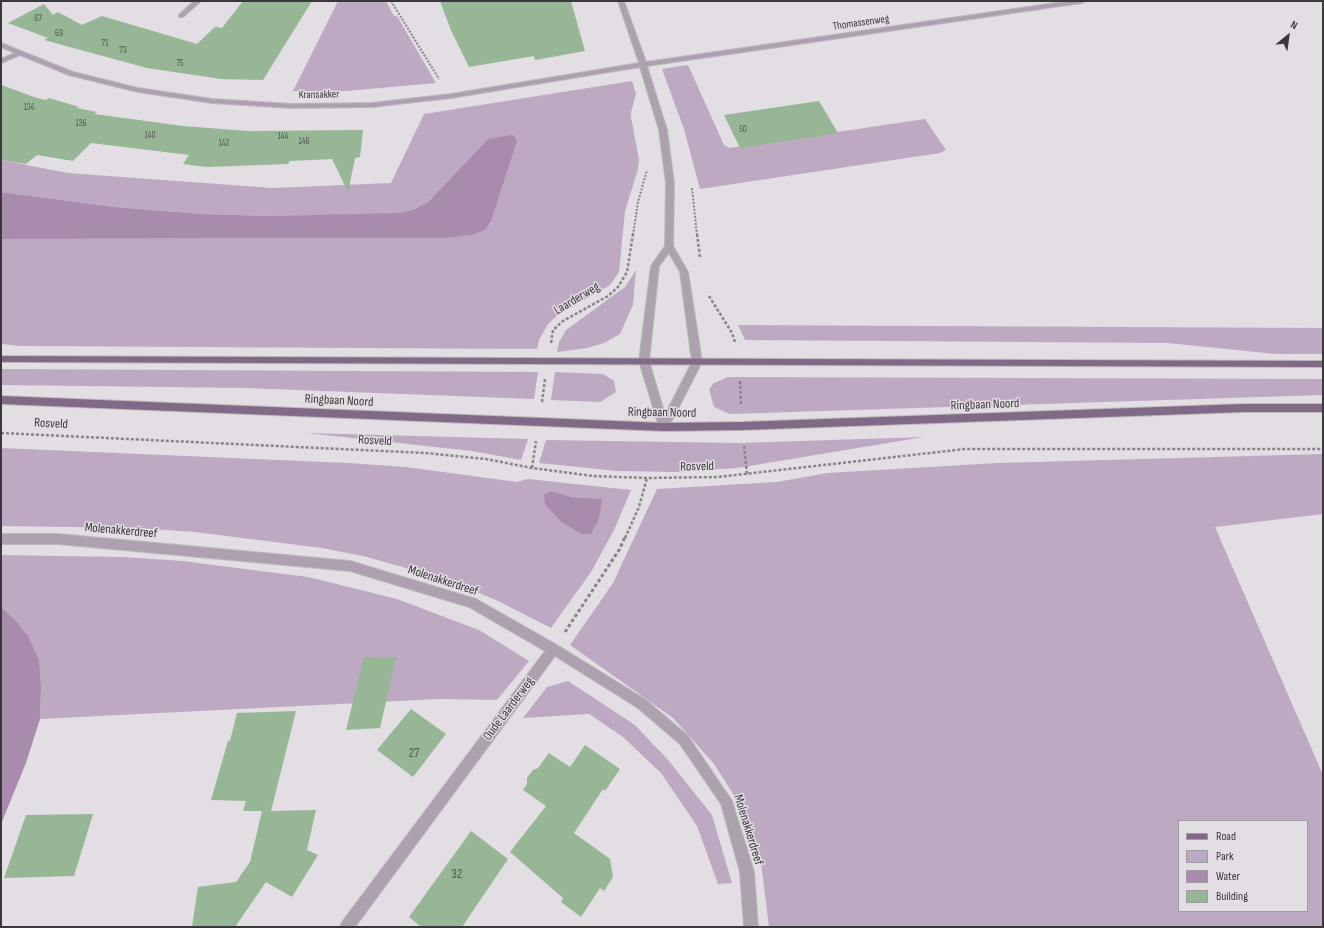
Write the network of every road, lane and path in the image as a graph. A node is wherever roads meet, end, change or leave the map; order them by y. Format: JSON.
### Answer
{"nodes":[{"id":1,"x":198,"y":1,"type":"edge"},
{"id":2,"x":391,"y":1,"type":"edge"},
{"id":3,"x":621,"y":1,"type":"edge"},
{"id":4,"x":1082,"y":1,"type":"edge"},
{"id":5,"x":181,"y":16,"type":"dead end"},
{"id":6,"x":1,"y":46,"type":"edge"},
{"id":7,"x":18,"y":54,"type":"junction"},
{"id":8,"x":1,"y":61,"type":"edge"},
{"id":9,"x":643,"y":65,"type":"junction"},
{"id":10,"x":451,"y":96,"type":"junction"},
{"id":11,"x":648,"y":164,"type":"dead end"},
{"id":12,"x":691,"y":187,"type":"dead end"},
{"id":13,"x":669,"y":246,"type":"junction"},
{"id":14,"x":700,"y":260,"type":"dead end"},
{"id":15,"x":706,"y":289,"type":"dead end"},
{"id":16,"x":1,"y":358,"type":"edge"},
{"id":17,"x":548,"y":360,"type":"junction"},
{"id":18,"x":644,"y":361,"type":"junction"},
{"id":19,"x":697,"y":362,"type":"junction"},
{"id":20,"x":739,"y":362,"type":"junction"},
{"id":21,"x":1323,"y":364,"type":"edge"},
{"id":22,"x":1,"y":400,"type":"edge"},
{"id":23,"x":1323,"y":408,"type":"edge"},
{"id":24,"x":539,"y":422,"type":"junction"},
{"id":25,"x":742,"y":426,"type":"junction"},
{"id":26,"x":664,"y":427,"type":"junction"},
{"id":27,"x":1,"y":433,"type":"edge"},
{"id":28,"x":1323,"y":448,"type":"edge"},
{"id":29,"x":532,"y":468,"type":"junction"},
{"id":30,"x":747,"y":474,"type":"junction"},
{"id":31,"x":647,"y":478,"type":"junction"},
{"id":32,"x":1,"y":539,"type":"edge"},
{"id":33,"x":553,"y":649,"type":"junction"},
{"id":34,"x":347,"y":927,"type":"edge"},
{"id":35,"x":751,"y":927,"type":"edge"}],
"edges":[{"from":1,"to":5,"type":"street"},
{"from":2,"to":10,"type":"path"},
{"from":3,"to":9,"type":"street"},
{"from":4,"to":9,"type":"street","name":"Thomassenweg"},
{"from":6,"to":7,"type":"street","name":"Kransakker"},
{"from":7,"to":8,"type":"street"},
{"from":7,"to":10,"type":"street","name":"Kransakker"},
{"from":9,"to":10,"type":"street","name":"Kransakker"},
{"from":9,"to":13,"type":"street"},
{"from":11,"to":17,"type":"path","name":"Laarderweg"},
{"from":12,"to":14,"type":"path"},
{"from":13,"to":18,"type":"street"},
{"from":13,"to":19,"type":"street"},
{"from":15,"to":20,"type":"path"},
{"from":16,"to":17,"type":"main road"},
{"from":17,"to":18,"type":"main road"},
{"from":17,"to":24,"type":"path","name":"Laarderweg"},
{"from":18,"to":19,"type":"main road"},
{"from":18,"to":26,"type":"street"},
{"from":19,"to":20,"type":"main road"},
{"from":19,"to":26,"type":"street"},
{"from":20,"to":21,"type":"main road"},
{"from":20,"to":25,"type":"path"},
{"from":22,"to":24,"type":"main road","name":"Ringbaan Noord"},
{"from":23,"to":25,"type":"main road","name":"Ringbaan Noord"},
{"from":24,"to":26,"type":"main road","name":"Ringbaan Noord"},
{"from":24,"to":29,"type":"path","name":"Laarderweg"},
{"from":25,"to":26,"type":"main road","name":"Ringbaan Noord"},
{"from":25,"to":30,"type":"path"},
{"from":27,"to":29,"type":"path","name":"Rosveld"},
{"from":28,"to":30,"type":"path"},
{"from":29,"to":31,"type":"path","name":"Rosveld"},
{"from":30,"to":31,"type":"path","name":"Rosveld"},
{"from":31,"to":33,"type":"path"},
{"from":32,"to":33,"type":"street","name":"Molenakkerdreef"},
{"from":33,"to":34,"type":"street","name":"Oude Laarderweg"},
{"from":33,"to":35,"type":"street","name":"Molenakkerdreef"}]}
